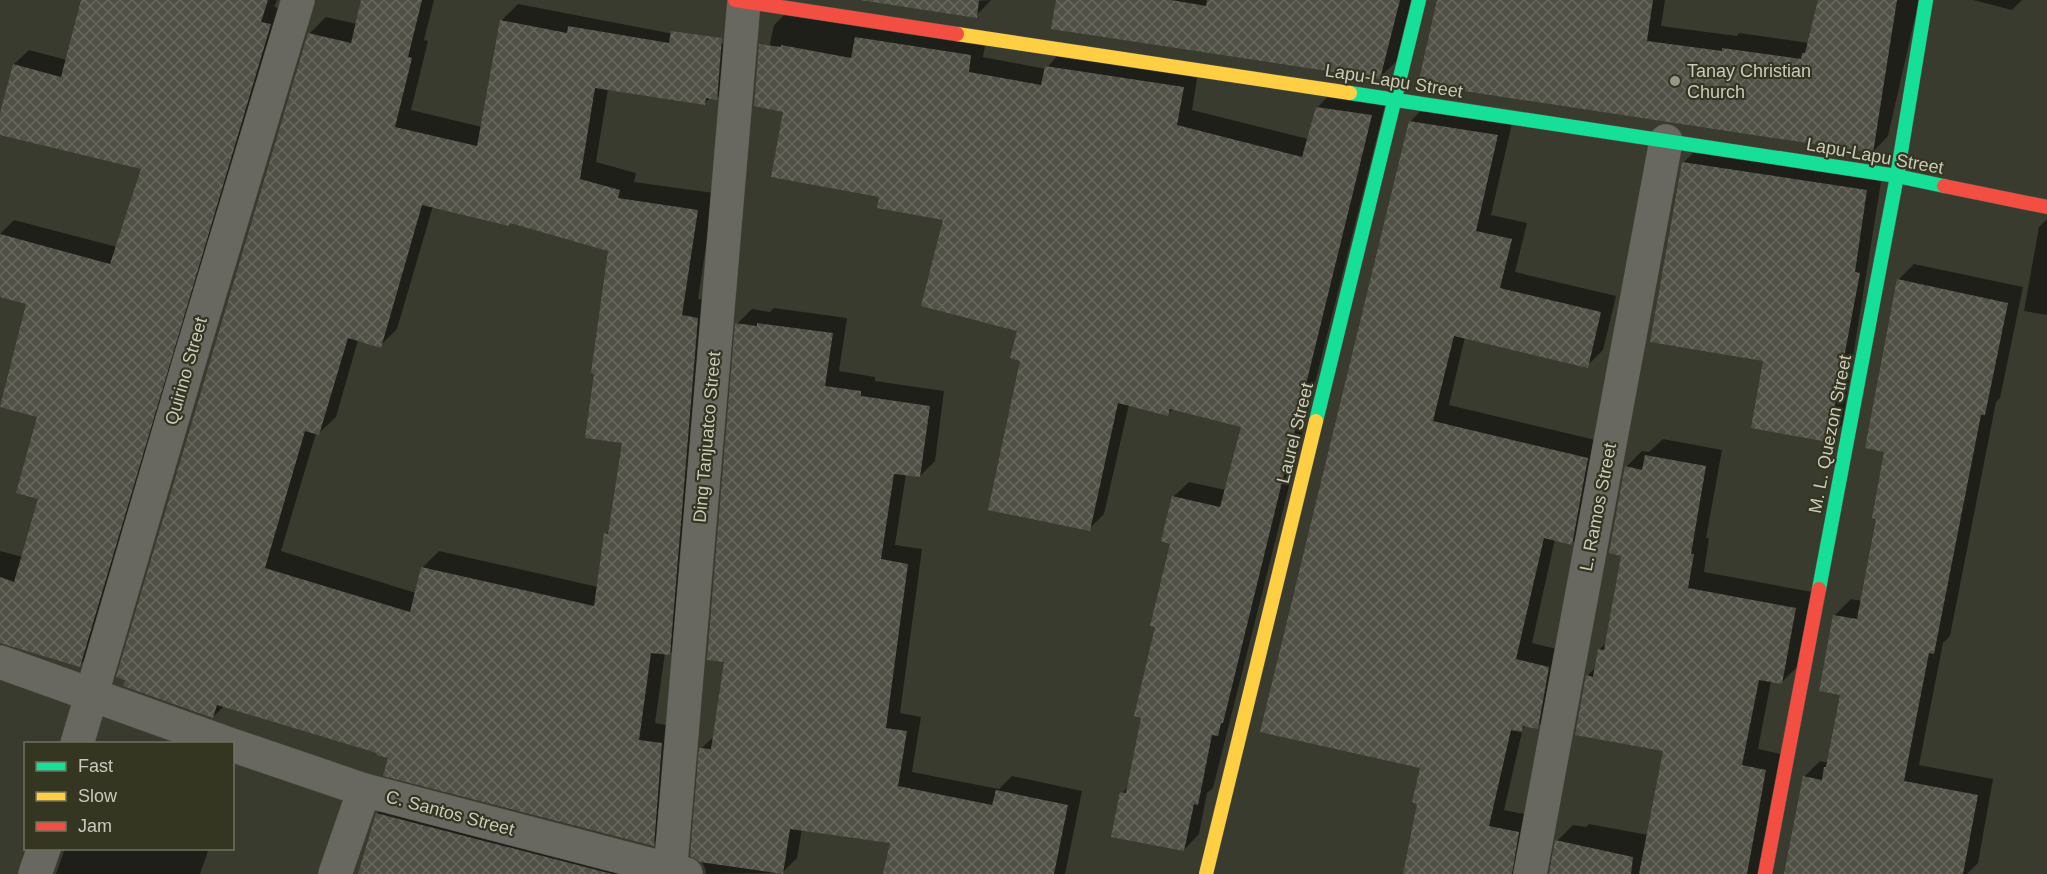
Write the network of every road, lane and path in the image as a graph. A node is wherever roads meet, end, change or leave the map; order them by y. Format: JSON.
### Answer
{"nodes":[{"id":1,"x":298,"y":0,"type":"edge"},
{"id":2,"x":741,"y":0,"type":"edge"},
{"id":3,"x":1419,"y":0,"type":"edge"},
{"id":4,"x":1926,"y":0,"type":"edge"},
{"id":5,"x":1395,"y":99,"type":"junction"},
{"id":6,"x":1666,"y":141,"type":"junction"},
{"id":7,"x":1897,"y":176,"type":"junction"},
{"id":8,"x":2047,"y":207,"type":"edge"},
{"id":9,"x":0,"y":662,"type":"edge"},
{"id":10,"x":93,"y":696,"type":"junction"},
{"id":11,"x":78,"y":742,"type":"edge"},
{"id":12,"x":225,"y":742,"type":"edge"},
{"id":13,"x":234,"y":745,"type":"edge"},
{"id":14,"x":364,"y":790,"type":"junction"},
{"id":15,"x":44,"y":850,"type":"edge"},
{"id":16,"x":675,"y":873,"type":"edge"},
{"id":17,"x":36,"y":874,"type":"edge"},
{"id":18,"x":335,"y":874,"type":"edge"},
{"id":19,"x":1206,"y":874,"type":"edge"},
{"id":20,"x":1530,"y":874,"type":"edge"},
{"id":21,"x":1765,"y":874,"type":"edge"}],
"edges":[{"from":1,"to":10,"type":"street","name":"Quirino Street"},
{"from":2,"to":5,"type":"street","name":"Lapu-Lapu Street"},
{"from":2,"to":16,"type":"street","name":"Ding Tanjuatco Street"},
{"from":3,"to":5,"type":"street","name":"Laurel Street"},
{"from":4,"to":7,"type":"street","name":"M. L. Quezon Street"},
{"from":5,"to":6,"type":"street","name":"Lapu-Lapu Street"},
{"from":5,"to":19,"type":"street","name":"Laurel Street"},
{"from":6,"to":7,"type":"street","name":"Lapu-Lapu Street"},
{"from":6,"to":20,"type":"street","name":"L. Ramos Street"},
{"from":7,"to":8,"type":"street","name":"Lapu-Lapu Street"},
{"from":7,"to":21,"type":"street","name":"M. L. Quezon Street"},
{"from":9,"to":10,"type":"street","name":"C. Santos Street"},
{"from":10,"to":11,"type":"street","name":"Quirino Street"},
{"from":10,"to":12,"type":"street","name":"C. Santos Street"},
{"from":13,"to":14,"type":"street","name":"C. Santos Street"},
{"from":14,"to":16,"type":"street","name":"C. Santos Street"},
{"from":14,"to":18,"type":"street"},
{"from":15,"to":17,"type":"street"}]}
